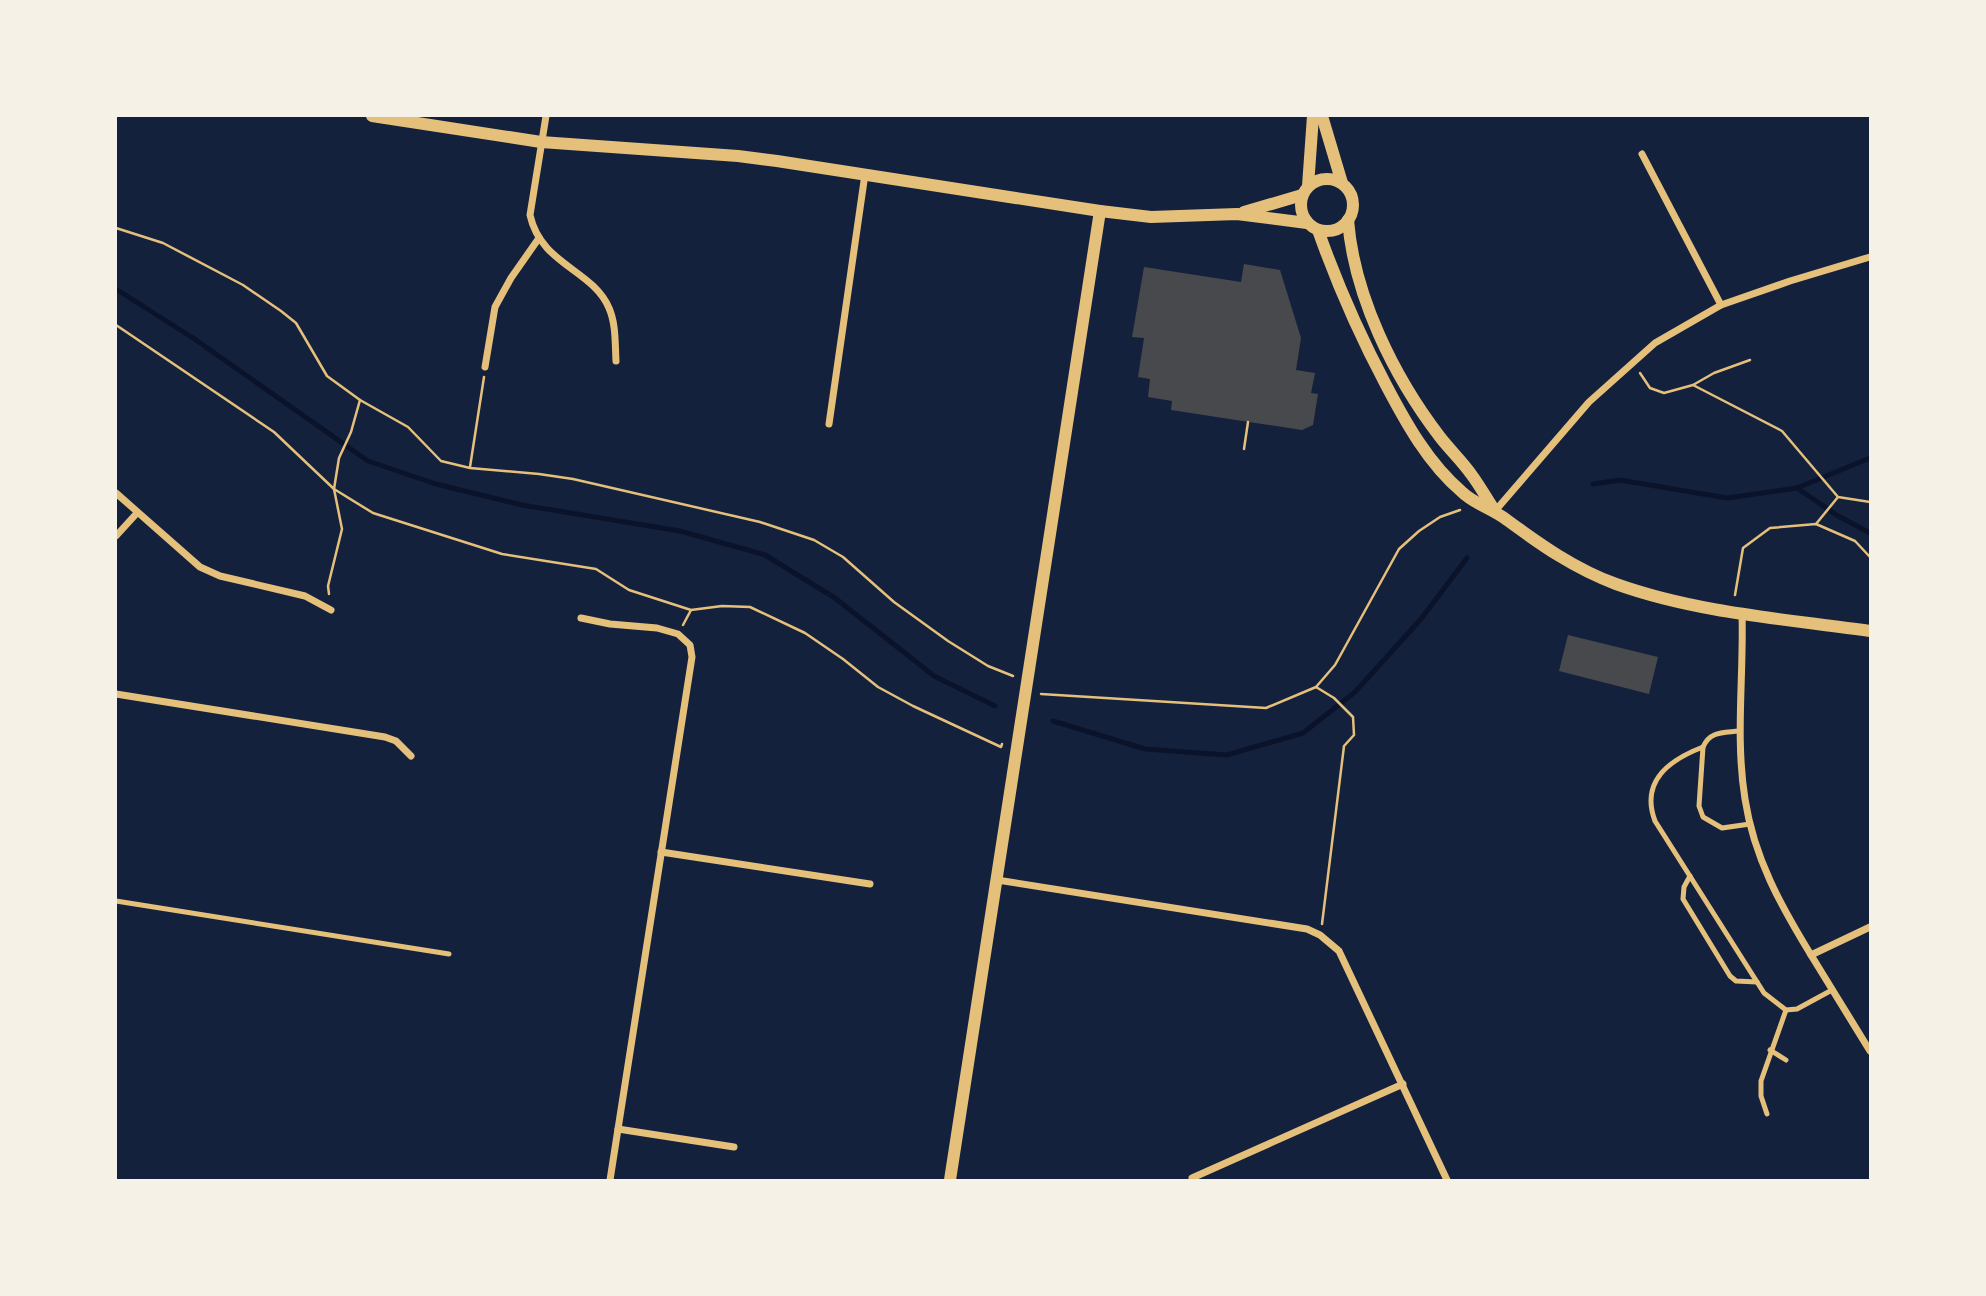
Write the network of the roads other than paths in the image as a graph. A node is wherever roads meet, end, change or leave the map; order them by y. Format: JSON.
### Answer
{"nodes":[{"id":1,"x":372,"y":116,"type":"edge"},
{"id":2,"x":546,"y":116,"type":"edge"},
{"id":3,"x":1313,"y":116,"type":"edge"},
{"id":4,"x":1322,"y":116,"type":"edge"},
{"id":5,"x":541,"y":142,"type":"junction"},
{"id":6,"x":1643,"y":154,"type":"dead end"},
{"id":7,"x":865,"y":174,"type":"junction"},
{"id":8,"x":1342,"y":183,"type":"junction"},
{"id":9,"x":1305,"y":190,"type":"junction"},
{"id":10,"x":1100,"y":211,"type":"junction"},
{"id":11,"x":1237,"y":214,"type":"junction"},
{"id":12,"x":1348,"y":220,"type":"junction"},
{"id":13,"x":1312,"y":226,"type":"junction"},
{"id":14,"x":539,"y":239,"type":"junction"},
{"id":15,"x":1871,"y":257,"type":"edge"},
{"id":16,"x":1721,"y":306,"type":"junction"},
{"id":17,"x":616,"y":361,"type":"dead end"},
{"id":18,"x":485,"y":367,"type":"road end"},
{"id":19,"x":1419,"y":404,"type":"junction"},
{"id":20,"x":1402,"y":415,"type":"junction"},
{"id":21,"x":1427,"y":418,"type":"junction"},
{"id":22,"x":829,"y":424,"type":"dead end"},
{"id":23,"x":1410,"y":431,"type":"junction"},
{"id":24,"x":116,"y":493,"type":"edge"},
{"id":25,"x":1491,"y":509,"type":"junction"},
{"id":26,"x":137,"y":513,"type":"junction"},
{"id":27,"x":116,"y":536,"type":"edge"},
{"id":28,"x":331,"y":610,"type":"road end"},
{"id":29,"x":1742,"y":613,"type":"junction"},
{"id":30,"x":581,"y":618,"type":"dead end"},
{"id":31,"x":1871,"y":631,"type":"edge"},
{"id":32,"x":116,"y":694,"type":"edge"},
{"id":33,"x":1739,"y":731,"type":"junction"},
{"id":34,"x":1703,"y":747,"type":"junction"},
{"id":35,"x":411,"y":756,"type":"dead end"},
{"id":36,"x":1749,"y":824,"type":"junction"},
{"id":37,"x":661,"y":852,"type":"junction"},
{"id":38,"x":1690,"y":876,"type":"junction"},
{"id":39,"x":996,"y":880,"type":"junction"},
{"id":40,"x":870,"y":884,"type":"dead end"},
{"id":41,"x":116,"y":901,"type":"edge"},
{"id":42,"x":1871,"y":927,"type":"edge"},
{"id":43,"x":449,"y":954,"type":"dead end"},
{"id":44,"x":1811,"y":955,"type":"junction"},
{"id":45,"x":1757,"y":982,"type":"junction"},
{"id":46,"x":1832,"y":990,"type":"junction"},
{"id":47,"x":1786,"y":1010,"type":"junction"},
{"id":48,"x":1770,"y":1050,"type":"junction"},
{"id":49,"x":1871,"y":1051,"type":"edge"},
{"id":50,"x":1786,"y":1060,"type":"dead end"},
{"id":51,"x":1403,"y":1084,"type":"junction"},
{"id":52,"x":1767,"y":1114,"type":"dead end"},
{"id":53,"x":618,"y":1129,"type":"junction"},
{"id":54,"x":734,"y":1147,"type":"dead end"},
{"id":55,"x":1192,"y":1178,"type":"dead end"},
{"id":56,"x":610,"y":1181,"type":"edge"},
{"id":57,"x":950,"y":1181,"type":"edge"},
{"id":58,"x":1447,"y":1181,"type":"edge"}],
"edges":[{"from":1,"to":5,"type":"street"},
{"from":2,"to":5,"type":"street"},
{"from":3,"to":9,"type":"street"},
{"from":4,"to":8,"type":"street"},
{"from":5,"to":7,"type":"street"},
{"from":5,"to":14,"type":"street"},
{"from":6,"to":16,"type":"street"},
{"from":7,"to":10,"type":"street"},
{"from":7,"to":22,"type":"street"},
{"from":8,"to":9,"type":"street"},
{"from":8,"to":12,"type":"street"},
{"from":9,"to":11,"type":"street"},
{"from":9,"to":13,"type":"street"},
{"from":10,"to":11,"type":"street"},
{"from":10,"to":39,"type":"street"},
{"from":11,"to":13,"type":"street"},
{"from":12,"to":13,"type":"street"},
{"from":12,"to":19,"type":"street"},
{"from":13,"to":20,"type":"street"},
{"from":14,"to":17,"type":"street"},
{"from":14,"to":18,"type":"street"},
{"from":15,"to":16,"type":"street"},
{"from":16,"to":25,"type":"street"},
{"from":19,"to":20,"type":"street"},
{"from":19,"to":21,"type":"street"},
{"from":20,"to":23,"type":"street"},
{"from":21,"to":23,"type":"street"},
{"from":21,"to":25,"type":"street"},
{"from":23,"to":25,"type":"street"},
{"from":24,"to":26,"type":"street"},
{"from":25,"to":29,"type":"street"},
{"from":26,"to":27,"type":"street"},
{"from":26,"to":28,"type":"street"},
{"from":29,"to":31,"type":"street"},
{"from":29,"to":33,"type":"street"},
{"from":30,"to":37,"type":"street"},
{"from":32,"to":35,"type":"street"},
{"from":33,"to":34,"type":"lane"},
{"from":33,"to":36,"type":"street"},
{"from":34,"to":36,"type":"lane"},
{"from":34,"to":38,"type":"lane"},
{"from":36,"to":44,"type":"street"},
{"from":37,"to":40,"type":"street"},
{"from":37,"to":53,"type":"street"},
{"from":38,"to":45,"type":"lane"},
{"from":38,"to":45,"type":"lane"},
{"from":39,"to":51,"type":"street"},
{"from":39,"to":57,"type":"street"},
{"from":41,"to":43,"type":"lane"},
{"from":42,"to":44,"type":"street"},
{"from":44,"to":46,"type":"street"},
{"from":45,"to":47,"type":"lane"},
{"from":46,"to":47,"type":"lane"},
{"from":46,"to":49,"type":"street"},
{"from":47,"to":48,"type":"lane"},
{"from":48,"to":50,"type":"lane"},
{"from":48,"to":52,"type":"lane"},
{"from":51,"to":55,"type":"street"},
{"from":51,"to":58,"type":"street"},
{"from":53,"to":54,"type":"street"},
{"from":53,"to":56,"type":"street"}]}
